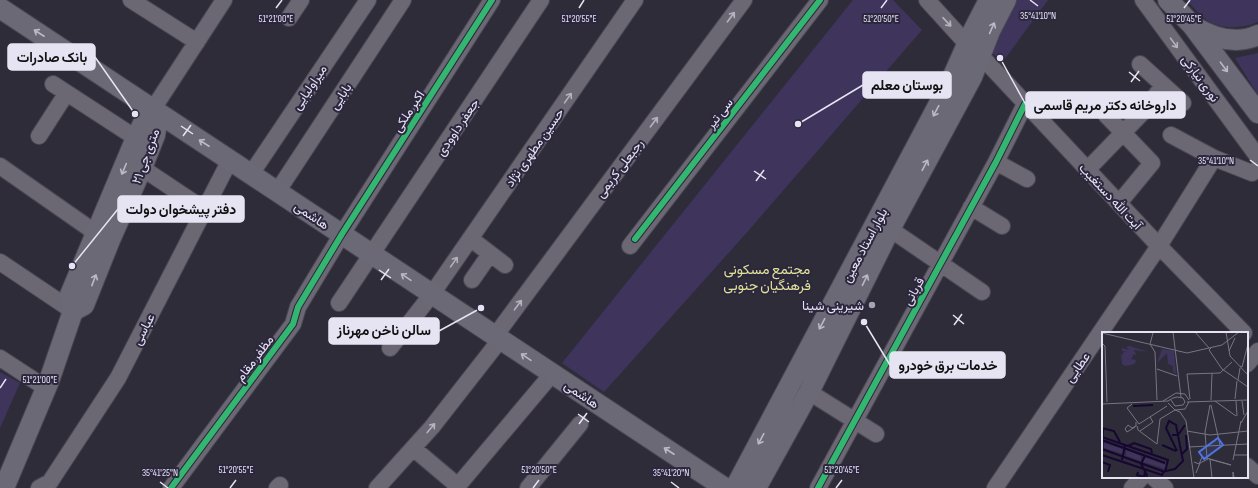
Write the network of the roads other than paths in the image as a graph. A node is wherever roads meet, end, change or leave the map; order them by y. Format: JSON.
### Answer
{"nodes":[{"id":1,"x":132,"y":0,"type":"edge"},
{"id":2,"x":224,"y":0,"type":"edge"},
{"id":3,"x":301,"y":0,"type":"edge"},
{"id":4,"x":368,"y":0,"type":"edge"},
{"id":5,"x":403,"y":0,"type":"edge"},
{"id":6,"x":492,"y":0,"type":"edge"},
{"id":7,"x":541,"y":0,"type":"edge"},
{"id":8,"x":636,"y":0,"type":"edge"},
{"id":9,"x":744,"y":0,"type":"edge"},
{"id":10,"x":820,"y":0,"type":"edge"},
{"id":11,"x":927,"y":0,"type":"edge"},
{"id":12,"x":989,"y":0,"type":"edge"},
{"id":13,"x":1006,"y":0,"type":"edge"},
{"id":14,"x":1143,"y":0,"type":"edge"},
{"id":15,"x":1168,"y":0,"type":"edge"},
{"id":16,"x":0,"y":8,"type":"edge"},
{"id":17,"x":290,"y":18,"type":"dead end"},
{"id":18,"x":1192,"y":25,"type":"junction"},
{"id":19,"x":1258,"y":36,"type":"edge"},
{"id":20,"x":197,"y":42,"type":"junction"},
{"id":21,"x":974,"y":50,"type":"junction"},
{"id":22,"x":1140,"y":64,"type":"dead end"},
{"id":23,"x":53,"y":84,"type":"dead end"},
{"id":24,"x":1163,"y":85,"type":"junction"},
{"id":25,"x":66,"y":94,"type":"junction"},
{"id":26,"x":1183,"y":103,"type":"dead end"},
{"id":27,"x":1025,"y":104,"type":"junction"},
{"id":28,"x":153,"y":109,"type":"junction"},
{"id":29,"x":1258,"y":113,"type":"edge"},
{"id":30,"x":1106,"y":115,"type":"dead end"},
{"id":31,"x":1122,"y":132,"type":"junction"},
{"id":32,"x":1171,"y":135,"type":"dead end"},
{"id":33,"x":39,"y":136,"type":"dead end"},
{"id":34,"x":136,"y":138,"type":"junction"},
{"id":35,"x":1258,"y":156,"type":"edge"},
{"id":36,"x":1214,"y":158,"type":"junction"},
{"id":37,"x":230,"y":160,"type":"junction"},
{"id":38,"x":996,"y":162,"type":"junction"},
{"id":39,"x":0,"y":166,"type":"edge"},
{"id":40,"x":142,"y":168,"type":"junction"},
{"id":41,"x":1258,"y":169,"type":"edge"},
{"id":42,"x":1087,"y":170,"type":"junction"},
{"id":43,"x":251,"y":174,"type":"junction"},
{"id":44,"x":1027,"y":179,"type":"dead end"},
{"id":45,"x":277,"y":192,"type":"junction"},
{"id":46,"x":1119,"y":203,"type":"junction"},
{"id":47,"x":971,"y":207,"type":"junction"},
{"id":48,"x":205,"y":210,"type":"junction"},
{"id":49,"x":1002,"y":226,"type":"dead end"},
{"id":50,"x":890,"y":229,"type":"junction"},
{"id":51,"x":342,"y":234,"type":"junction"},
{"id":52,"x":103,"y":236,"type":"junction"},
{"id":53,"x":470,"y":239,"type":"junction"},
{"id":54,"x":630,"y":246,"type":"dead end"},
{"id":55,"x":1159,"y":246,"type":"junction"},
{"id":56,"x":372,"y":254,"type":"junction"},
{"id":57,"x":490,"y":254,"type":"junction"},
{"id":58,"x":0,"y":262,"type":"edge"},
{"id":59,"x":941,"y":263,"type":"junction"},
{"id":60,"x":505,"y":265,"type":"dead end"},
{"id":61,"x":472,"y":280,"type":"dead end"},
{"id":62,"x":982,"y":292,"type":"dead end"},
{"id":63,"x":432,"y":294,"type":"junction"},
{"id":64,"x":339,"y":303,"type":"dead end"},
{"id":65,"x":73,"y":311,"type":"junction"},
{"id":66,"x":1243,"y":332,"type":"edge"},
{"id":67,"x":1248,"y":337,"type":"edge"},
{"id":68,"x":497,"y":338,"type":"junction"},
{"id":69,"x":1258,"y":347,"type":"edge"},
{"id":70,"x":390,"y":348,"type":"dead end"},
{"id":71,"x":1258,"y":351,"type":"edge"},
{"id":72,"x":0,"y":358,"type":"edge"},
{"id":73,"x":1248,"y":363,"type":"edge"},
{"id":74,"x":552,"y":374,"type":"junction"},
{"id":75,"x":46,"y":388,"type":"junction"},
{"id":76,"x":809,"y":392,"type":"junction"},
{"id":77,"x":855,"y":420,"type":"junction"},
{"id":78,"x":580,"y":424,"type":"dead end"},
{"id":79,"x":876,"y":434,"type":"dead end"},
{"id":80,"x":414,"y":448,"type":"junction"},
{"id":81,"x":1248,"y":467,"type":"edge"},
{"id":82,"x":1258,"y":476,"type":"edge"},
{"id":83,"x":1141,"y":478,"type":"edge"},
{"id":84,"x":1154,"y":478,"type":"edge"},
{"id":85,"x":173,"y":487,"type":"edge"},
{"id":86,"x":457,"y":487,"type":"edge"},
{"id":87,"x":4,"y":488,"type":"edge"},
{"id":88,"x":39,"y":488,"type":"edge"},
{"id":89,"x":377,"y":488,"type":"edge"},
{"id":90,"x":528,"y":488,"type":"edge"},
{"id":91,"x":725,"y":488,"type":"edge"},
{"id":92,"x":735,"y":488,"type":"edge"},
{"id":93,"x":756,"y":488,"type":"edge"},
{"id":94,"x":818,"y":488,"type":"edge"},
{"id":95,"x":995,"y":488,"type":"edge"},
{"id":96,"x":1132,"y":488,"type":"edge"},
{"id":97,"x":1165,"y":488,"type":"edge"}],
"edges":[{"from":1,"to":20,"type":"street"},
{"from":2,"to":20,"type":"street"},
{"from":3,"to":17,"type":"street"},
{"from":4,"to":43,"type":"street","name":"میراولیایی"},
{"from":5,"to":45,"type":"street","name":"بابایی"},
{"from":6,"to":51,"type":"street","name":"اکبر ملکی"},
{"from":7,"to":56,"type":"street","name":"جعفر داوودی"},
{"from":53,"to":8,"type":"street","name":"حسین مطهری نژاد","one_way":true},
{"from":68,"to":9,"type":"street","name":"رجبعلی کریمی","one_way":true},
{"from":10,"to":54,"type":"street","name":"سی تیر"},
{"from":11,"to":21,"type":"street","name":"آیت الله دستغیب","one_way":true},
{"from":12,"to":21,"type":"main road","name":"بلوار استاد معین"},
{"from":21,"to":13,"type":"main road","name":"بلوار استاد معین","one_way":true},
{"from":14,"to":35,"type":"street","name":"نوری نیارکی","one_way":true},
{"from":15,"to":18,"type":"main road"},
{"from":28,"to":16,"type":"main road","name":"هاشمی","one_way":true},
{"from":18,"to":19,"type":"main road"},
{"from":18,"to":29,"type":"main road","one_way":true},
{"from":20,"to":28,"type":"street"},
{"from":21,"to":27,"type":"street","name":"آیت الله دستغیب"},
{"from":50,"to":21,"type":"main road","name":"بلوار استاد معین","one_way":true},
{"from":21,"to":92,"type":"main road","name":"بلوار استاد معین","one_way":true},
{"from":22,"to":24,"type":"street"},
{"from":23,"to":25,"type":"street"},
{"from":24,"to":26,"type":"street"},
{"from":24,"to":31,"type":"street"},
{"from":25,"to":33,"type":"street"},
{"from":25,"to":34,"type":"street"},
{"from":27,"to":38,"type":"street","name":"قربانی"},
{"from":27,"to":42,"type":"street","name":"آیت الله دستغیب"},
{"from":28,"to":34,"type":"main road","name":"۲۱ متری جی"},
{"from":37,"to":28,"type":"main road","name":"هاشمی","one_way":true},
{"from":28,"to":40,"type":"main road","name":"۲۱ متری جی"},
{"from":30,"to":31,"type":"street"},
{"from":31,"to":42,"type":"street"},
{"from":31,"to":46,"type":"street"},
{"from":32,"to":36,"type":"street"},
{"from":34,"to":52,"type":"main road","name":"۲۱ متری جی","one_way":true},
{"from":36,"to":41,"type":"street"},
{"from":36,"to":55,"type":"street","name":"عطایی"},
{"from":37,"to":43,"type":"main road","name":"هاشمی"},
{"from":37,"to":48,"type":"street","name":"عباسی"},
{"from":38,"to":44,"type":"street"},
{"from":38,"to":47,"type":"street","name":"قربانی"},
{"from":39,"to":52,"type":"street"},
{"from":40,"to":48,"type":"street"},
{"from":40,"to":52,"type":"main road","name":"۲۱ متری جی"},
{"from":42,"to":46,"type":"street","name":"آیت الله دستغیب"},
{"from":43,"to":45,"type":"main road","name":"هاشمی"},
{"from":45,"to":51,"type":"main road","name":"هاشمی"},
{"from":46,"to":55,"type":"street","name":"آیت الله دستغیب"},
{"from":47,"to":49,"type":"street"},
{"from":47,"to":59,"type":"street","name":"قربانی"},
{"from":48,"to":88,"type":"street","name":"عباسی"},
{"from":50,"to":59,"type":"street"},
{"from":76,"to":50,"type":"main road","name":"بلوار استاد معین","one_way":true},
{"from":51,"to":56,"type":"main road","name":"هاشمی"},
{"from":51,"to":85,"type":"street","name":"مظفر مقام"},
{"from":52,"to":65,"type":"main road","name":"۲۱ متری جی"},
{"from":53,"to":57,"type":"street"},
{"from":63,"to":53,"type":"street","name":"حسین مطهری نژاد","one_way":true},
{"from":55,"to":66,"type":"street","name":"آیت الله دستغیب"},
{"from":55,"to":95,"type":"street","name":"عطایی"},
{"from":63,"to":56,"type":"main road","name":"هاشمی","one_way":true},
{"from":56,"to":64,"type":"street","name":"جعفر داوودی"},
{"from":57,"to":60,"type":"street"},
{"from":57,"to":61,"type":"street"},
{"from":58,"to":65,"type":"street"},
{"from":59,"to":62,"type":"street"},
{"from":59,"to":77,"type":"street","name":"قربانی"},
{"from":63,"to":68,"type":"main road","name":"هاشمی"},
{"from":63,"to":70,"type":"street","name":"حسین مطهری نژاد"},
{"from":65,"to":75,"type":"main road","name":"۲۱ متری جی"},
{"from":67,"to":69,"type":"street"},
{"from":74,"to":68,"type":"main road","name":"هاشمی","one_way":true},
{"from":80,"to":68,"type":"street","name":"رجبعلی کریمی","one_way":true},
{"from":71,"to":73,"type":"street"},
{"from":72,"to":75,"type":"street"},
{"from":74,"to":86,"type":"street"},
{"from":91,"to":74,"type":"main road","name":"هاشمی","one_way":true},
{"from":75,"to":87,"type":"main road","name":"۲۱ متری جی"},
{"from":76,"to":77,"type":"street"},
{"from":76,"to":93,"type":"main road","name":"بلوار استاد معین"},
{"from":77,"to":79,"type":"street"},
{"from":77,"to":94,"type":"street","name":"قربانی"},
{"from":78,"to":90,"type":"street"},
{"from":80,"to":86,"type":"street"},
{"from":80,"to":89,"type":"street","name":"رجبعلی کریمی"},
{"from":81,"to":82,"type":"street"},
{"from":83,"to":96,"type":"street"},
{"from":84,"to":97,"type":"street"}]}
